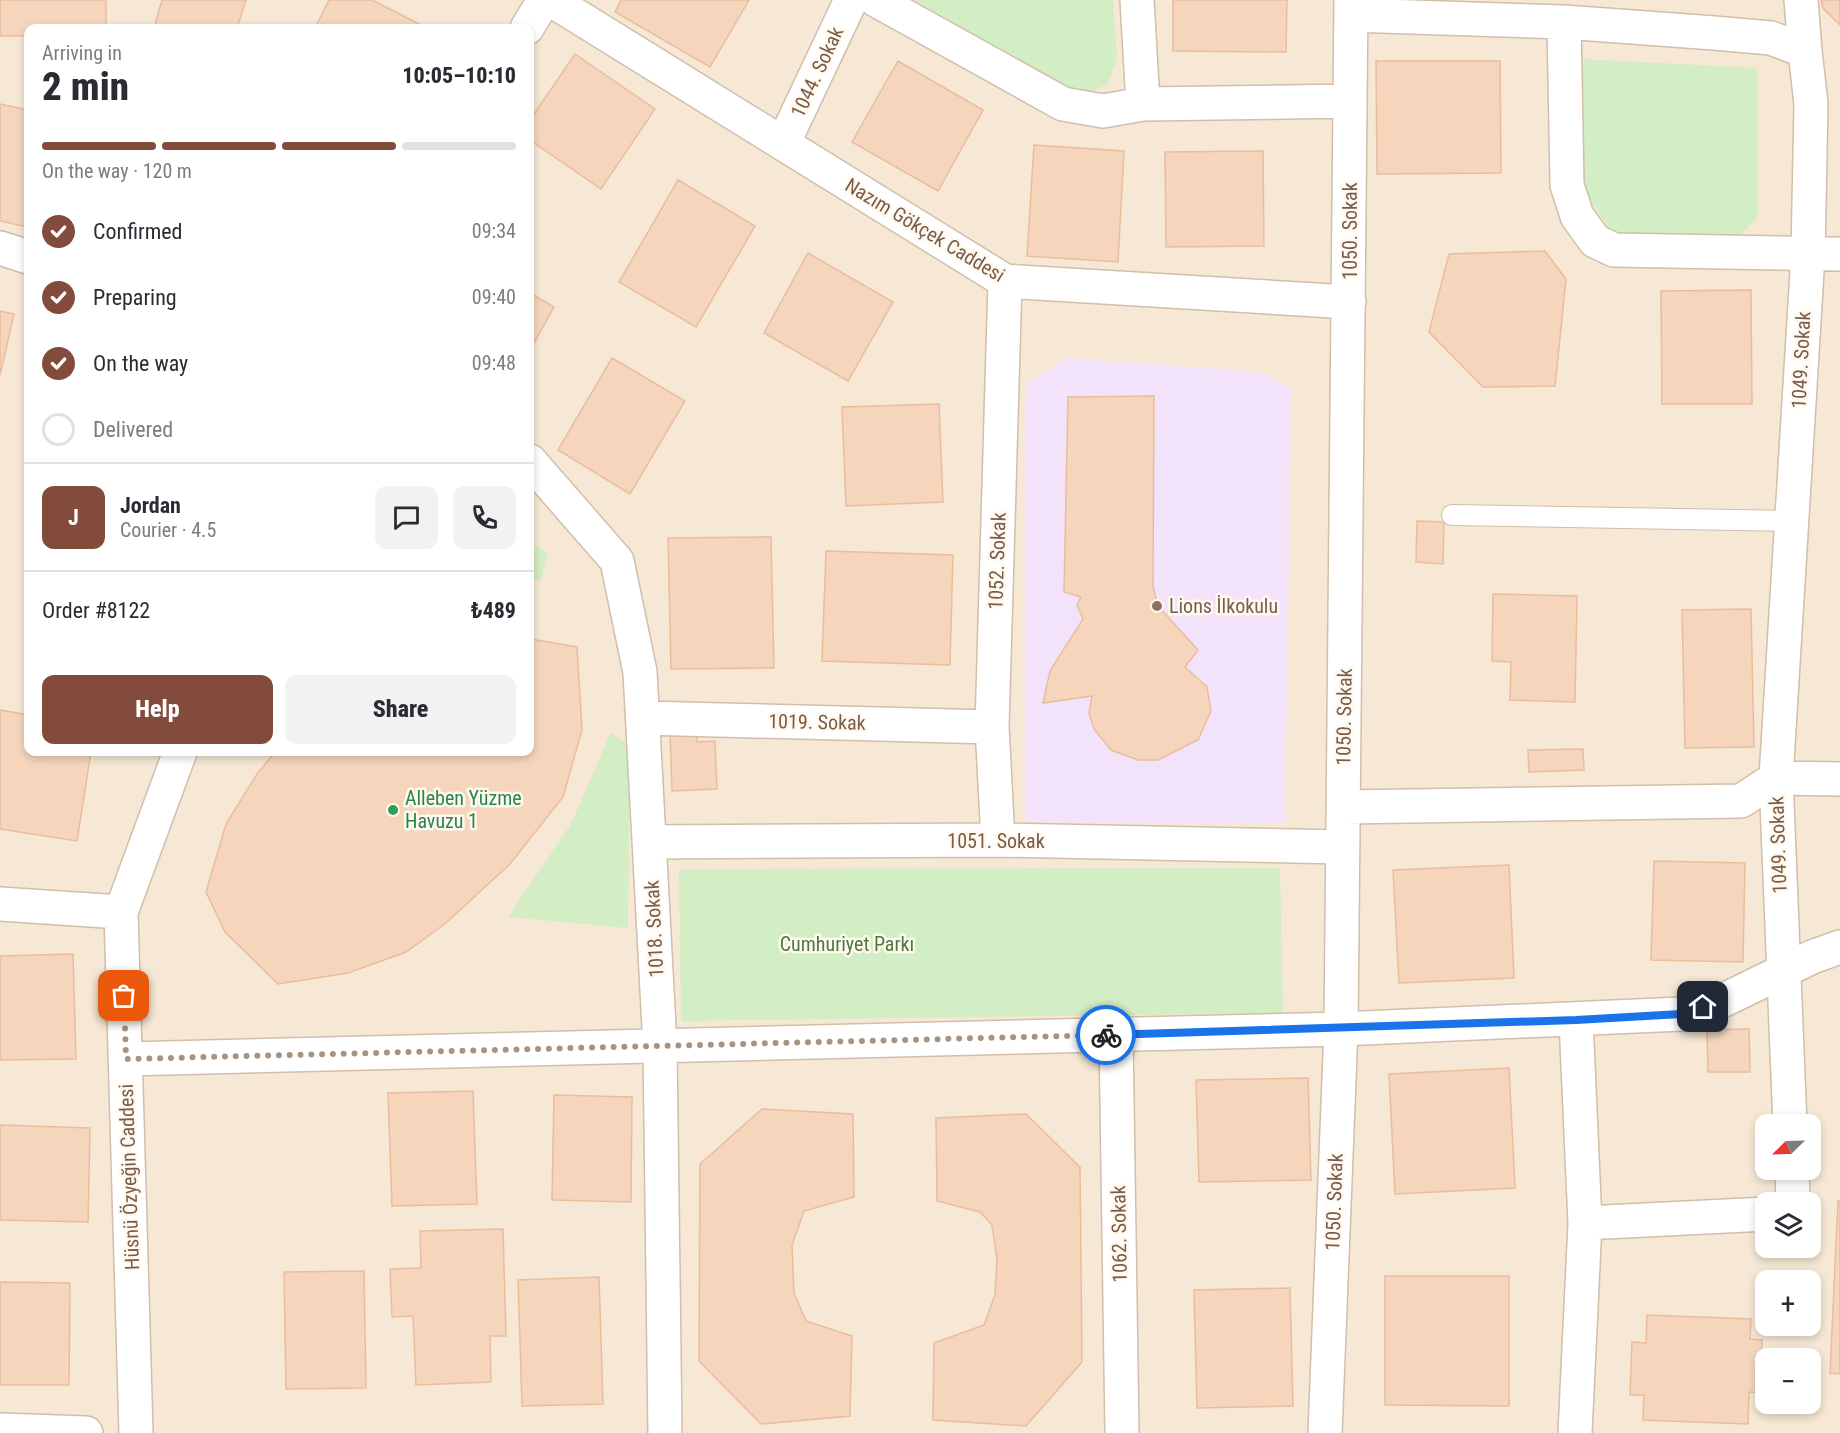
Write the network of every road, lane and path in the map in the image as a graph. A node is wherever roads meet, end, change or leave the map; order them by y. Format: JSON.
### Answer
{"nodes":[{"id":1,"x":544,"y":0,"type":"edge"},
{"id":2,"x":551,"y":0,"type":"edge"},
{"id":3,"x":851,"y":0,"type":"edge"},
{"id":4,"x":876,"y":0,"type":"edge"},
{"id":5,"x":1137,"y":0,"type":"edge"},
{"id":6,"x":1801,"y":0,"type":"edge"},
{"id":7,"x":1351,"y":8,"type":"edge"},
{"id":8,"x":1564,"y":22,"type":"junction"},
{"id":9,"x":530,"y":24,"type":"edge"},
{"id":10,"x":1805,"y":51,"type":"junction"},
{"id":11,"x":1350,"y":101,"type":"junction"},
{"id":12,"x":1143,"y":104,"type":"junction"},
{"id":13,"x":783,"y":144,"type":"junction"},
{"id":14,"x":0,"y":248,"type":"edge"},
{"id":15,"x":1840,"y":254,"type":"edge"},
{"id":16,"x":24,"y":255,"type":"edge"},
{"id":17,"x":1808,"y":255,"type":"junction"},
{"id":18,"x":1005,"y":281,"type":"junction"},
{"id":19,"x":1349,"y":302,"type":"junction"},
{"id":20,"x":534,"y":466,"type":"edge"},
{"id":21,"x":1452,"y":515,"type":"dead end"},
{"id":22,"x":1792,"y":521,"type":"junction"},
{"id":23,"x":643,"y":718,"type":"junction"},
{"id":24,"x":992,"y":727,"type":"junction"},
{"id":25,"x":179,"y":756,"type":"edge"},
{"id":26,"x":1776,"y":778,"type":"junction"},
{"id":27,"x":1840,"y":779,"type":"edge"},
{"id":28,"x":1343,"y":807,"type":"junction"},
{"id":29,"x":998,"y":840,"type":"junction"},
{"id":30,"x":649,"y":842,"type":"junction"},
{"id":31,"x":1343,"y":847,"type":"junction"},
{"id":32,"x":0,"y":904,"type":"edge"},
{"id":33,"x":121,"y":912,"type":"junction"},
{"id":34,"x":1840,"y":947,"type":"edge"},
{"id":35,"x":1784,"y":971,"type":"junction"},
{"id":36,"x":1576,"y":1020,"type":"junction"},
{"id":37,"x":1341,"y":1029,"type":"junction"},
{"id":38,"x":1116,"y":1035,"type":"junction"},
{"id":39,"x":660,"y":1046,"type":"junction"},
{"id":40,"x":126,"y":1059,"type":"junction"},
{"id":41,"x":1790,"y":1114,"type":"edge"},
{"id":42,"x":1755,"y":1214,"type":"edge"},
{"id":43,"x":1585,"y":1222,"type":"junction"},
{"id":44,"x":0,"y":1430,"type":"edge"},
{"id":45,"x":86,"y":1433,"type":"edge"},
{"id":46,"x":136,"y":1433,"type":"edge"},
{"id":47,"x":665,"y":1433,"type":"edge"},
{"id":48,"x":1122,"y":1433,"type":"edge"},
{"id":49,"x":1325,"y":1433,"type":"edge"},
{"id":50,"x":1575,"y":1433,"type":"edge"}],
"edges":[{"from":1,"to":9,"type":"street"},
{"from":2,"to":13,"type":"street","name":"Nazım Gökçek Caddesi"},
{"from":3,"to":13,"type":"street","name":"1044. Sokak"},
{"from":4,"to":12,"type":"street"},
{"from":5,"to":12,"type":"street"},
{"from":6,"to":10,"type":"street","name":"1049. Sokak"},
{"from":7,"to":8,"type":"street"},
{"from":7,"to":11,"type":"street","name":"1050. Sokak"},
{"from":8,"to":10,"type":"street"},
{"from":8,"to":17,"type":"street"},
{"from":10,"to":17,"type":"street","name":"1049. Sokak"},
{"from":11,"to":12,"type":"street"},
{"from":11,"to":19,"type":"street","name":"1050. Sokak"},
{"from":13,"to":18,"type":"street","name":"Nazım Gökçek Caddesi"},
{"from":14,"to":16,"type":"street"},
{"from":15,"to":17,"type":"street"},
{"from":17,"to":22,"type":"street","name":"1049. Sokak"},
{"from":18,"to":19,"type":"street","name":"Nazım Gökçek Caddesi"},
{"from":18,"to":24,"type":"street","name":"1052. Sokak"},
{"from":19,"to":28,"type":"street","name":"1050. Sokak"},
{"from":20,"to":23,"type":"street","name":"1018. Sokak"},
{"from":21,"to":22,"type":"lane"},
{"from":22,"to":26,"type":"street","name":"1049. Sokak"},
{"from":23,"to":24,"type":"street","name":"1019. Sokak"},
{"from":23,"to":30,"type":"street","name":"1018. Sokak"},
{"from":24,"to":29,"type":"street","name":"1052. Sokak"},
{"from":25,"to":33,"type":"street","name":"Hüsnü Özyeğin Caddesi"},
{"from":26,"to":27,"type":"street"},
{"from":26,"to":28,"type":"street"},
{"from":26,"to":35,"type":"street","name":"1049. Sokak"},
{"from":28,"to":31,"type":"street","name":"1050. Sokak"},
{"from":29,"to":30,"type":"street","name":"1051. Sokak"},
{"from":29,"to":31,"type":"street","name":"1051. Sokak"},
{"from":30,"to":39,"type":"street","name":"1018. Sokak"},
{"from":31,"to":37,"type":"street","name":"1050. Sokak"},
{"from":32,"to":33,"type":"street"},
{"from":33,"to":40,"type":"street","name":"Hüsnü Özyeğin Caddesi"},
{"from":34,"to":35,"type":"street"},
{"from":35,"to":36,"type":"street"},
{"from":35,"to":41,"type":"street","name":"1049. Sokak"},
{"from":36,"to":37,"type":"street"},
{"from":36,"to":43,"type":"street"},
{"from":37,"to":38,"type":"street"},
{"from":37,"to":49,"type":"street","name":"1050. Sokak"},
{"from":38,"to":39,"type":"street"},
{"from":38,"to":48,"type":"street","name":"1062. Sokak"},
{"from":39,"to":40,"type":"street"},
{"from":39,"to":47,"type":"street","name":"1018. Sokak"},
{"from":40,"to":46,"type":"street","name":"Hüsnü Özyeğin Caddesi"},
{"from":42,"to":43,"type":"street"},
{"from":43,"to":50,"type":"street"},
{"from":44,"to":45,"type":"street"}]}
